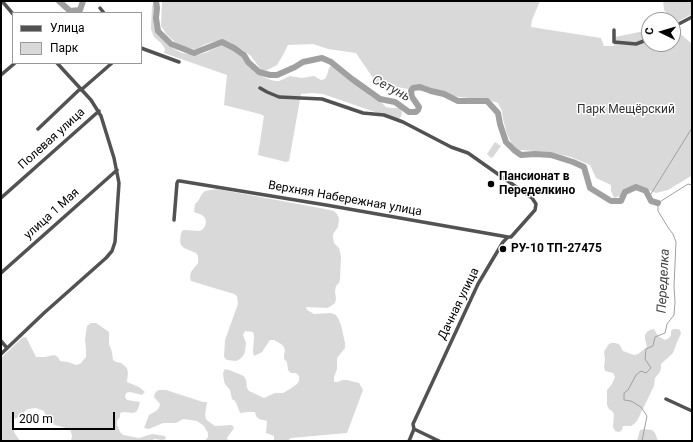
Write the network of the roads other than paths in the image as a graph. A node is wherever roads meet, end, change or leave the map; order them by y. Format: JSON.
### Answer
{"nodes":[{"id":1,"x":2,"y":1,"type":"edge"},
{"id":2,"x":100,"y":8,"type":"dead end"},
{"id":3,"x":103,"y":12,"type":"edge"},
{"id":4,"x":12,"y":13,"type":"edge"},
{"id":5,"x":692,"y":17,"type":"edge"},
{"id":6,"x":681,"y":23,"type":"edge"},
{"id":7,"x":614,"y":30,"type":"dead end"},
{"id":8,"x":641,"y":42,"type":"edge"},
{"id":9,"x":142,"y":48,"type":"edge"},
{"id":10,"x":179,"y":62,"type":"dead end"},
{"id":11,"x":14,"y":64,"type":"edge"},
{"id":12,"x":58,"y":64,"type":"edge"},
{"id":13,"x":111,"y":64,"type":"edge"},
{"id":14,"x":1,"y":75,"type":"edge"},
{"id":15,"x":260,"y":88,"type":"dead end"},
{"id":16,"x":81,"y":89,"type":"junction"},
{"id":17,"x":98,"y":111,"type":"junction"},
{"id":18,"x":38,"y":129,"type":"dead end"},
{"id":19,"x":117,"y":170,"type":"junction"},
{"id":20,"x":1,"y":198,"type":"edge"},
{"id":21,"x":174,"y":220,"type":"dead end"},
{"id":22,"x":508,"y":237,"type":"junction"},
{"id":23,"x":1,"y":273,"type":"edge"},
{"id":24,"x":1,"y":341,"type":"edge"},
{"id":25,"x":7,"y":348,"type":"junction"},
{"id":26,"x":1,"y":354,"type":"edge"},
{"id":27,"x":666,"y":399,"type":"dead end"},
{"id":28,"x":692,"y":411,"type":"edge"},
{"id":29,"x":414,"y":429,"type":"junction"},
{"id":30,"x":408,"y":441,"type":"edge"},
{"id":31,"x":439,"y":441,"type":"edge"}],
"edges":[{"from":1,"to":4,"type":"street"},
{"from":2,"to":3,"type":"street"},
{"from":5,"to":6,"type":"street"},
{"from":7,"to":8,"type":"street"},
{"from":9,"to":10,"type":"street"},
{"from":11,"to":14,"type":"street"},
{"from":12,"to":16,"type":"street"},
{"from":13,"to":16,"type":"street"},
{"from":15,"to":22,"type":"street","name":"Дачная улица"},
{"from":16,"to":17,"type":"street"},
{"from":16,"to":18,"type":"street"},
{"from":17,"to":19,"type":"street"},
{"from":17,"to":20,"type":"street","name":"Полевая улица"},
{"from":19,"to":23,"type":"street","name":"улица 1 Мая"},
{"from":19,"to":25,"type":"street"},
{"from":21,"to":22,"type":"street","name":"Верхняя Набережная улица"},
{"from":22,"to":29,"type":"street","name":"Дачная улица"},
{"from":24,"to":25,"type":"street"},
{"from":25,"to":26,"type":"street"},
{"from":27,"to":28,"type":"street"},
{"from":29,"to":30,"type":"street"},
{"from":29,"to":31,"type":"street"}]}
